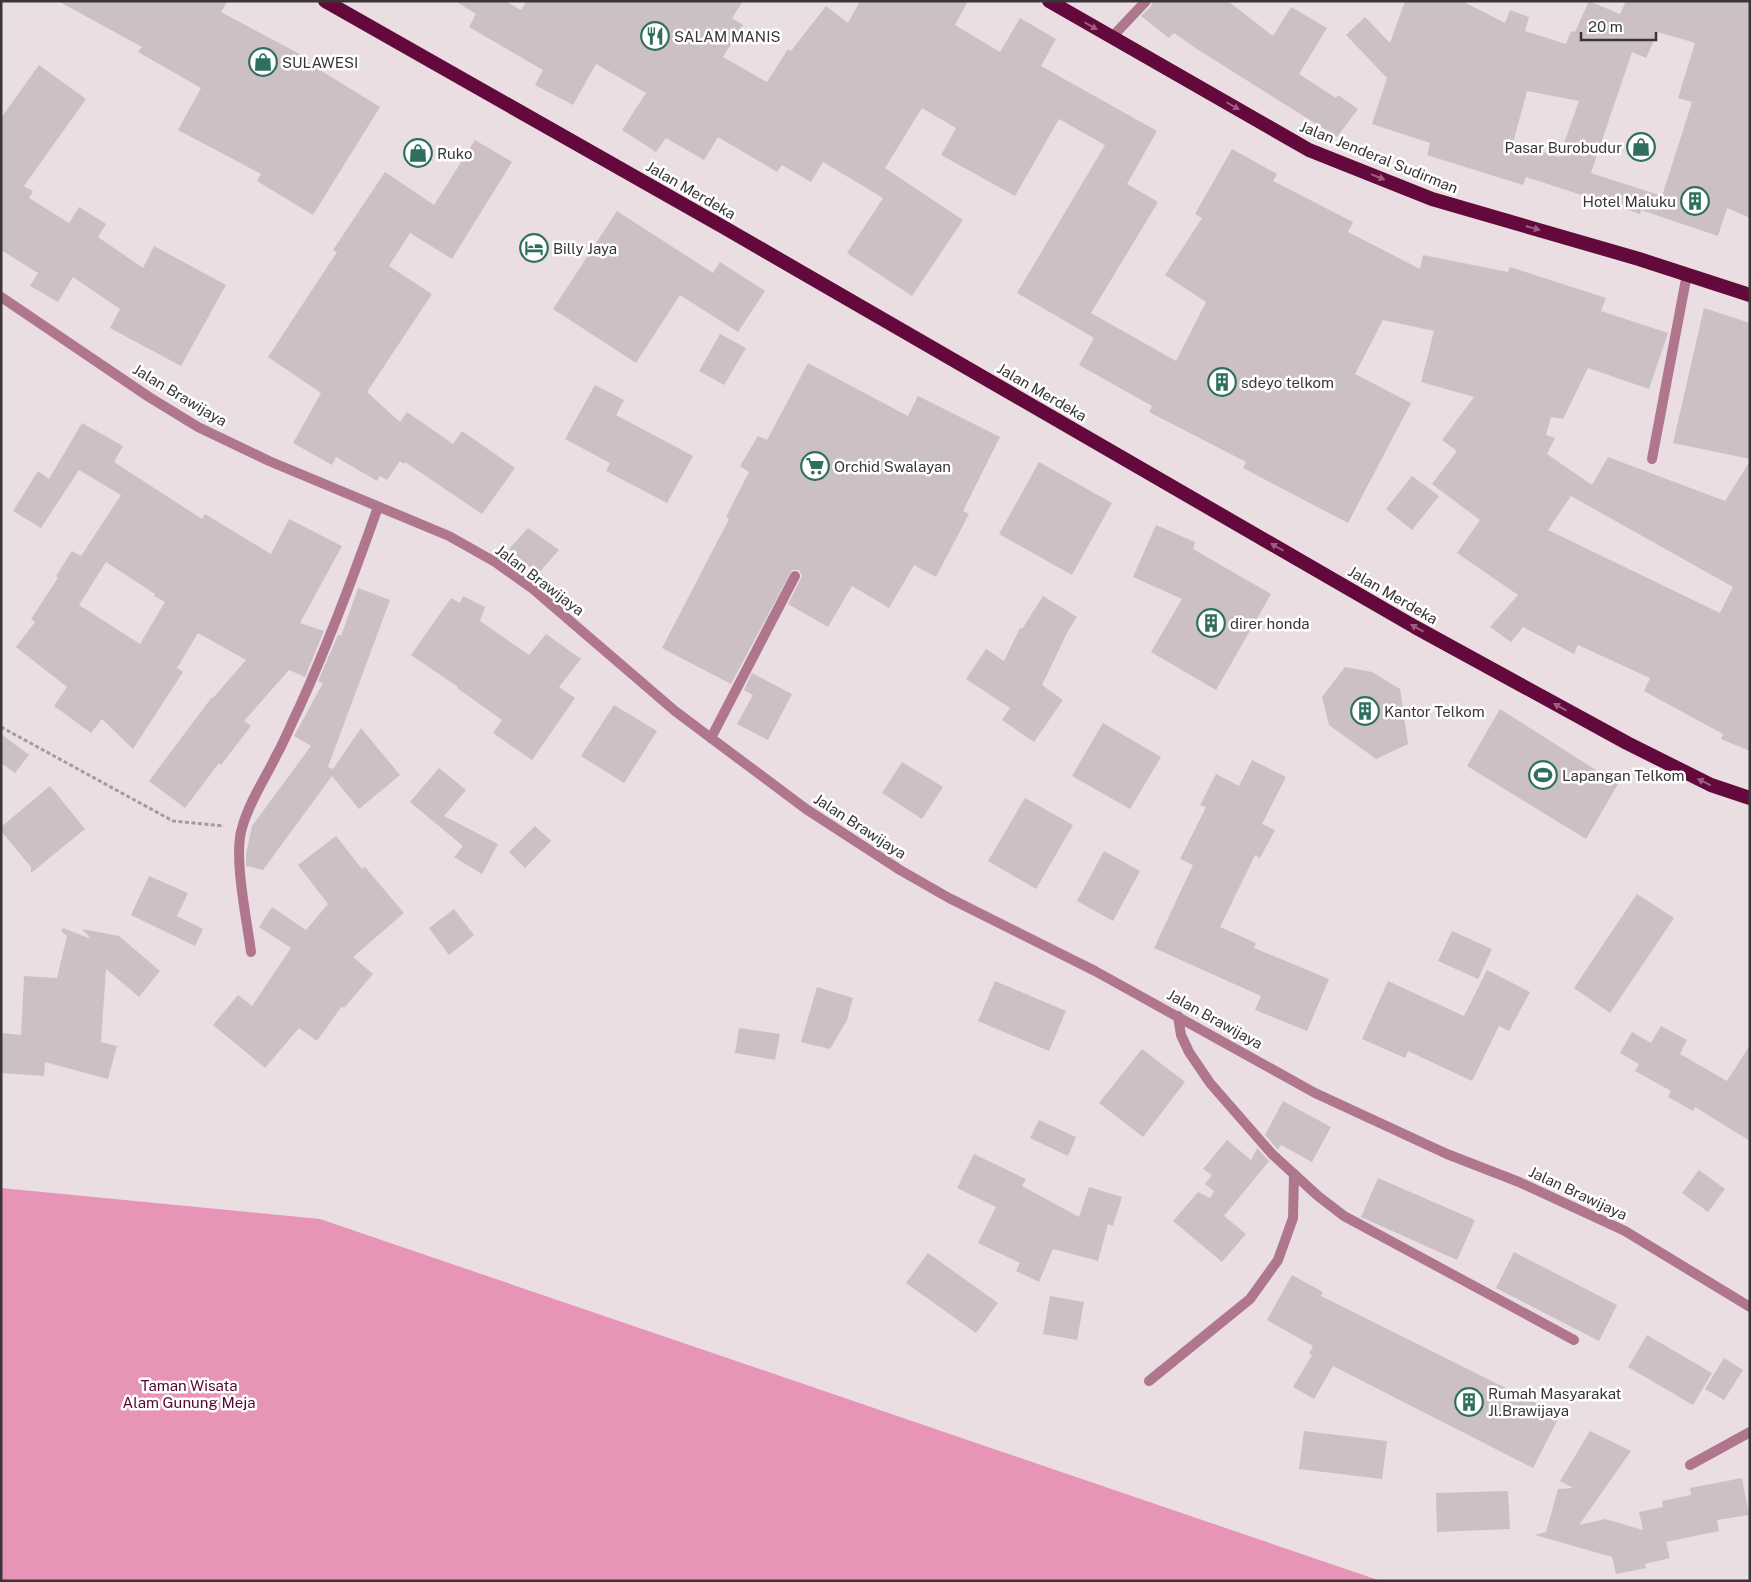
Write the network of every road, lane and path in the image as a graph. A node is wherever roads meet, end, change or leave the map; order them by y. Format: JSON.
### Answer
{"nodes":[{"id":1,"x":324,"y":1,"type":"edge"},
{"id":2,"x":1049,"y":1,"type":"edge"},
{"id":3,"x":1146,"y":1,"type":"edge"},
{"id":4,"x":1112,"y":37,"type":"junction"},
{"id":5,"x":1687,"y":274,"type":"junction"},
{"id":6,"x":1750,"y":295,"type":"edge"},
{"id":7,"x":1,"y":297,"type":"edge"},
{"id":8,"x":1652,"y":459,"type":"dead end"},
{"id":9,"x":378,"y":507,"type":"junction"},
{"id":10,"x":794,"y":576,"type":"dead end"},
{"id":11,"x":1,"y":727,"type":"edge"},
{"id":12,"x":710,"y":738,"type":"junction"},
{"id":13,"x":1750,"y":798,"type":"edge"},
{"id":14,"x":242,"y":828,"type":"junction"},
{"id":15,"x":251,"y":952,"type":"dead end"},
{"id":16,"x":1178,"y":1016,"type":"junction"},
{"id":17,"x":1294,"y":1174,"type":"junction"},
{"id":18,"x":1750,"y":1307,"type":"edge"},
{"id":19,"x":1574,"y":1340,"type":"dead end"},
{"id":20,"x":1149,"y":1381,"type":"dead end"},
{"id":21,"x":1750,"y":1432,"type":"edge"},
{"id":22,"x":1690,"y":1465,"type":"dead end"}],
"edges":[{"from":13,"to":1,"type":"highway","name":"Jalan Merdeka","one_way":true},
{"from":2,"to":4,"type":"highway","name":"Jalan Jenderal Sudirman","one_way":true},
{"from":3,"to":4,"type":"street"},
{"from":4,"to":5,"type":"highway","name":"Jalan Jenderal Sudirman","one_way":true},
{"from":5,"to":6,"type":"highway","name":"Jalan Jenderal Sudirman"},
{"from":5,"to":8,"type":"street"},
{"from":7,"to":9,"type":"street","name":"Jalan Brawijaya"},
{"from":9,"to":12,"type":"street","name":"Jalan Brawijaya"},
{"from":9,"to":14,"type":"street"},
{"from":10,"to":12,"type":"street"},
{"from":11,"to":14,"type":"path"},
{"from":12,"to":16,"type":"street","name":"Jalan Brawijaya"},
{"from":14,"to":15,"type":"street"},
{"from":16,"to":17,"type":"street"},
{"from":16,"to":18,"type":"street","name":"Jalan Brawijaya"},
{"from":17,"to":19,"type":"street"},
{"from":17,"to":20,"type":"street"},
{"from":21,"to":22,"type":"street"}]}
